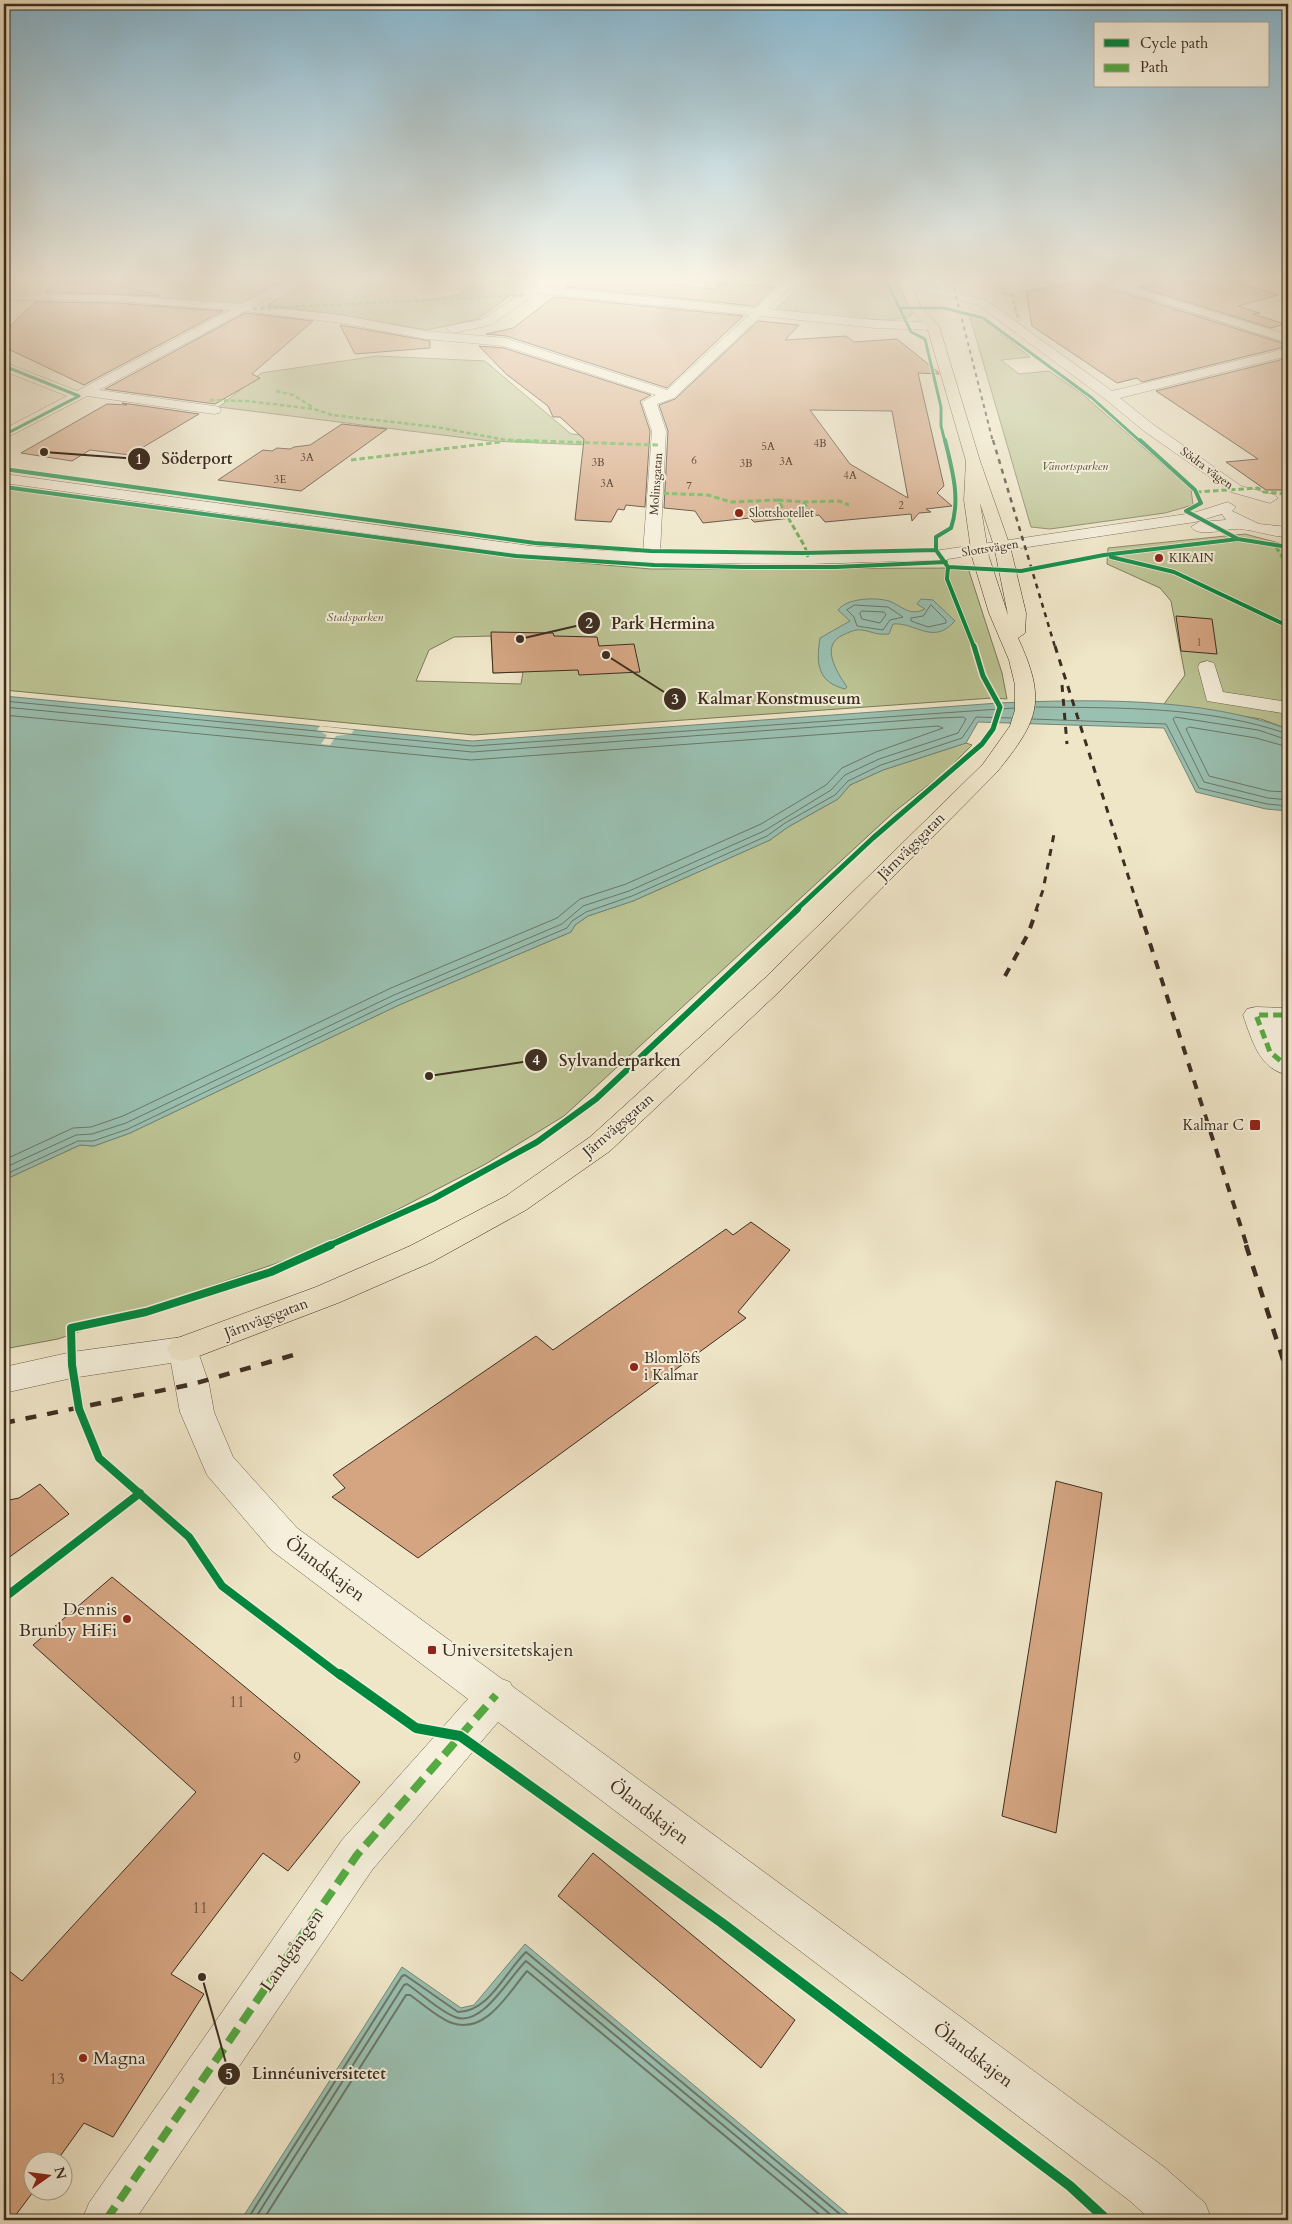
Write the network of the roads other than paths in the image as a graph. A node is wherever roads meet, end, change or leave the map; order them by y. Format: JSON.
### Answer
{"nodes":[{"id":1,"x":50,"y":384,"type":"edge"},
{"id":2,"x":102,"y":384,"type":"edge"},
{"id":3,"x":634,"y":384,"type":"edge"},
{"id":4,"x":681,"y":384,"type":"edge"},
{"id":5,"x":950,"y":384,"type":"edge"},
{"id":6,"x":1093,"y":384,"type":"edge"},
{"id":7,"x":1159,"y":384,"type":"edge"},
{"id":8,"x":83,"y":394,"type":"junction"},
{"id":9,"x":669,"y":395,"type":"junction"},
{"id":10,"x":1110,"y":396,"type":"junction"},
{"id":11,"x":214,"y":410,"type":"dead end"},
{"id":12,"x":12,"y":413,"type":"dead end"},
{"id":13,"x":38,"y":416,"type":"junction"},
{"id":14,"x":1150,"y":428,"type":"junction"},
{"id":15,"x":4,"y":435,"type":"edge"},
{"id":16,"x":973,"y":461,"type":"junction"},
{"id":17,"x":4,"y":479,"type":"edge"},
{"id":18,"x":1270,"y":498,"type":"junction"},
{"id":19,"x":1288,"y":502,"type":"edge"},
{"id":20,"x":1228,"y":506,"type":"junction"},
{"id":21,"x":1243,"y":524,"type":"junction"},
{"id":22,"x":1269,"y":531,"type":"junction"},
{"id":23,"x":1288,"y":532,"type":"edge"},
{"id":24,"x":1288,"y":539,"type":"edge"},
{"id":25,"x":1004,"y":552,"type":"junction"},
{"id":26,"x":981,"y":555,"type":"junction"},
{"id":27,"x":651,"y":558,"type":"junction"},
{"id":28,"x":1016,"y":652,"type":"junction"},
{"id":29,"x":1207,"y":667,"type":"dead end"},
{"id":30,"x":1288,"y":708,"type":"edge"},
{"id":31,"x":1288,"y":1054,"type":"edge"},
{"id":32,"x":1288,"y":1067,"type":"edge"},
{"id":33,"x":183,"y":1349,"type":"junction"},
{"id":34,"x":4,"y":1380,"type":"edge"},
{"id":35,"x":496,"y":1695,"type":"junction"},
{"id":36,"x":106,"y":2220,"type":"edge"},
{"id":37,"x":1188,"y":2220,"type":"edge"}],
"edges":[{"from":1,"to":8,"type":"street"},
{"from":2,"to":8,"type":"street"},
{"from":3,"to":9,"type":"street"},
{"from":4,"to":9,"type":"street"},
{"from":5,"to":16,"type":"main road","name":"Järnvägsgatan"},
{"from":6,"to":10,"type":"street","name":"Södra vägen"},
{"from":7,"to":10,"type":"street"},
{"from":8,"to":11,"type":"street"},
{"from":8,"to":13,"type":"street"},
{"from":9,"to":27,"type":"street","name":"Molinsgatan"},
{"from":10,"to":14,"type":"street","name":"Södra vägen"},
{"from":12,"to":13,"type":"street"},
{"from":13,"to":15,"type":"street"},
{"from":14,"to":18,"type":"street","name":"Södra vägen"},
{"from":14,"to":20,"type":"street","name":"Södra vägen"},
{"from":16,"to":25,"type":"main road","name":"Järnvägsgatan"},
{"from":16,"to":26,"type":"main road","name":"Järnvägsgatan"},
{"from":17,"to":27,"type":"street","name":"Slottsvägen"},
{"from":18,"to":19,"type":"street"},
{"from":18,"to":20,"type":"street","name":"Slottsvägen"},
{"from":20,"to":21,"type":"street","name":"Södra vägen"},
{"from":20,"to":25,"type":"street","name":"Slottsvägen"},
{"from":21,"to":22,"type":"street","name":"Slottsvägen"},
{"from":21,"to":25,"type":"street","name":"Slottsvägen"},
{"from":22,"to":23,"type":"street"},
{"from":22,"to":24,"type":"street"},
{"from":25,"to":26,"type":"street","name":"Slottsvägen"},
{"from":25,"to":28,"type":"main road","name":"Järnvägsgatan"},
{"from":26,"to":27,"type":"street","name":"Slottsvägen"},
{"from":26,"to":28,"type":"main road","name":"Järnvägsgatan"},
{"from":28,"to":33,"type":"main road","name":"Järnvägsgatan"},
{"from":29,"to":30,"type":"street"},
{"from":31,"to":32,"type":"street"},
{"from":33,"to":34,"type":"street"},
{"from":33,"to":35,"type":"street","name":"Ölandskajen"},
{"from":35,"to":36,"type":"street","name":"Landgången"},
{"from":35,"to":37,"type":"street","name":"Ölandskajen"}]}
